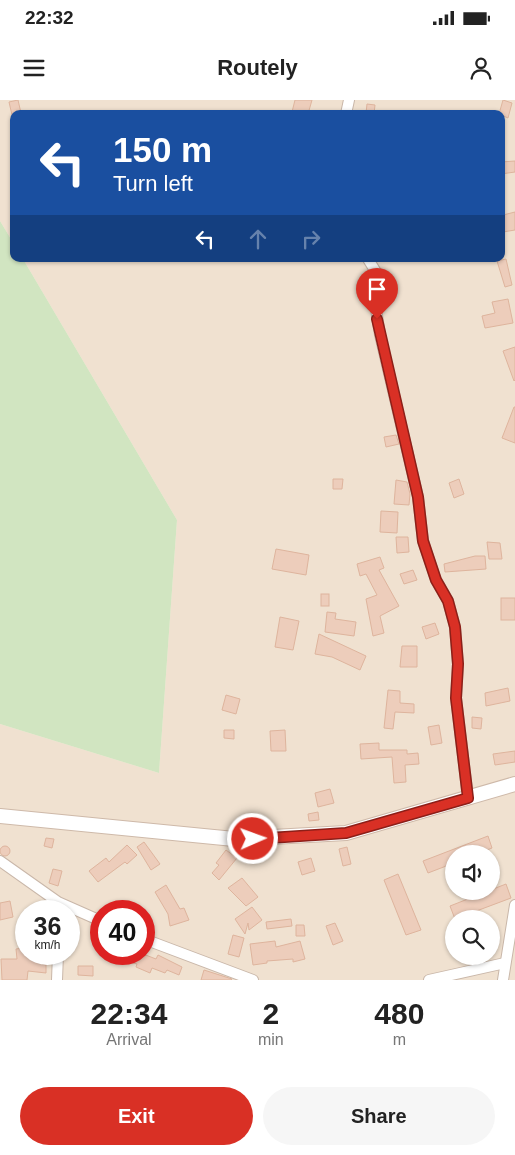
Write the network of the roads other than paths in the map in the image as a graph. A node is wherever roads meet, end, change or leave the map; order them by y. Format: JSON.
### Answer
{"nodes":[{"id":1,"x":370,"y":262,"type":"edge"},
{"id":2,"x":515,"y":784,"type":"edge"},
{"id":3,"x":468,"y":798,"type":"junction"},
{"id":4,"x":0,"y":816,"type":"edge"},
{"id":5,"x":0,"y":861,"type":"edge"},
{"id":6,"x":50,"y":900,"type":"edge"},
{"id":7,"x":515,"y":905,"type":"edge"},
{"id":8,"x":155,"y":943,"type":"edge"},
{"id":9,"x":505,"y":963,"type":"junction"},
{"id":10,"x":58,"y":965,"type":"edge"},
{"id":11,"x":57,"y":980,"type":"edge"},
{"id":12,"x":253,"y":980,"type":"edge"},
{"id":13,"x":429,"y":980,"type":"edge"},
{"id":14,"x":504,"y":980,"type":"edge"}],
"edges":[{"from":1,"to":3,"type":"street"},
{"from":2,"to":3,"type":"street"},
{"from":3,"to":4,"type":"street"},
{"from":5,"to":6,"type":"street"},
{"from":7,"to":9,"type":"street"},
{"from":8,"to":12,"type":"street"},
{"from":9,"to":13,"type":"street"},
{"from":9,"to":14,"type":"street"},
{"from":10,"to":11,"type":"street"}]}
